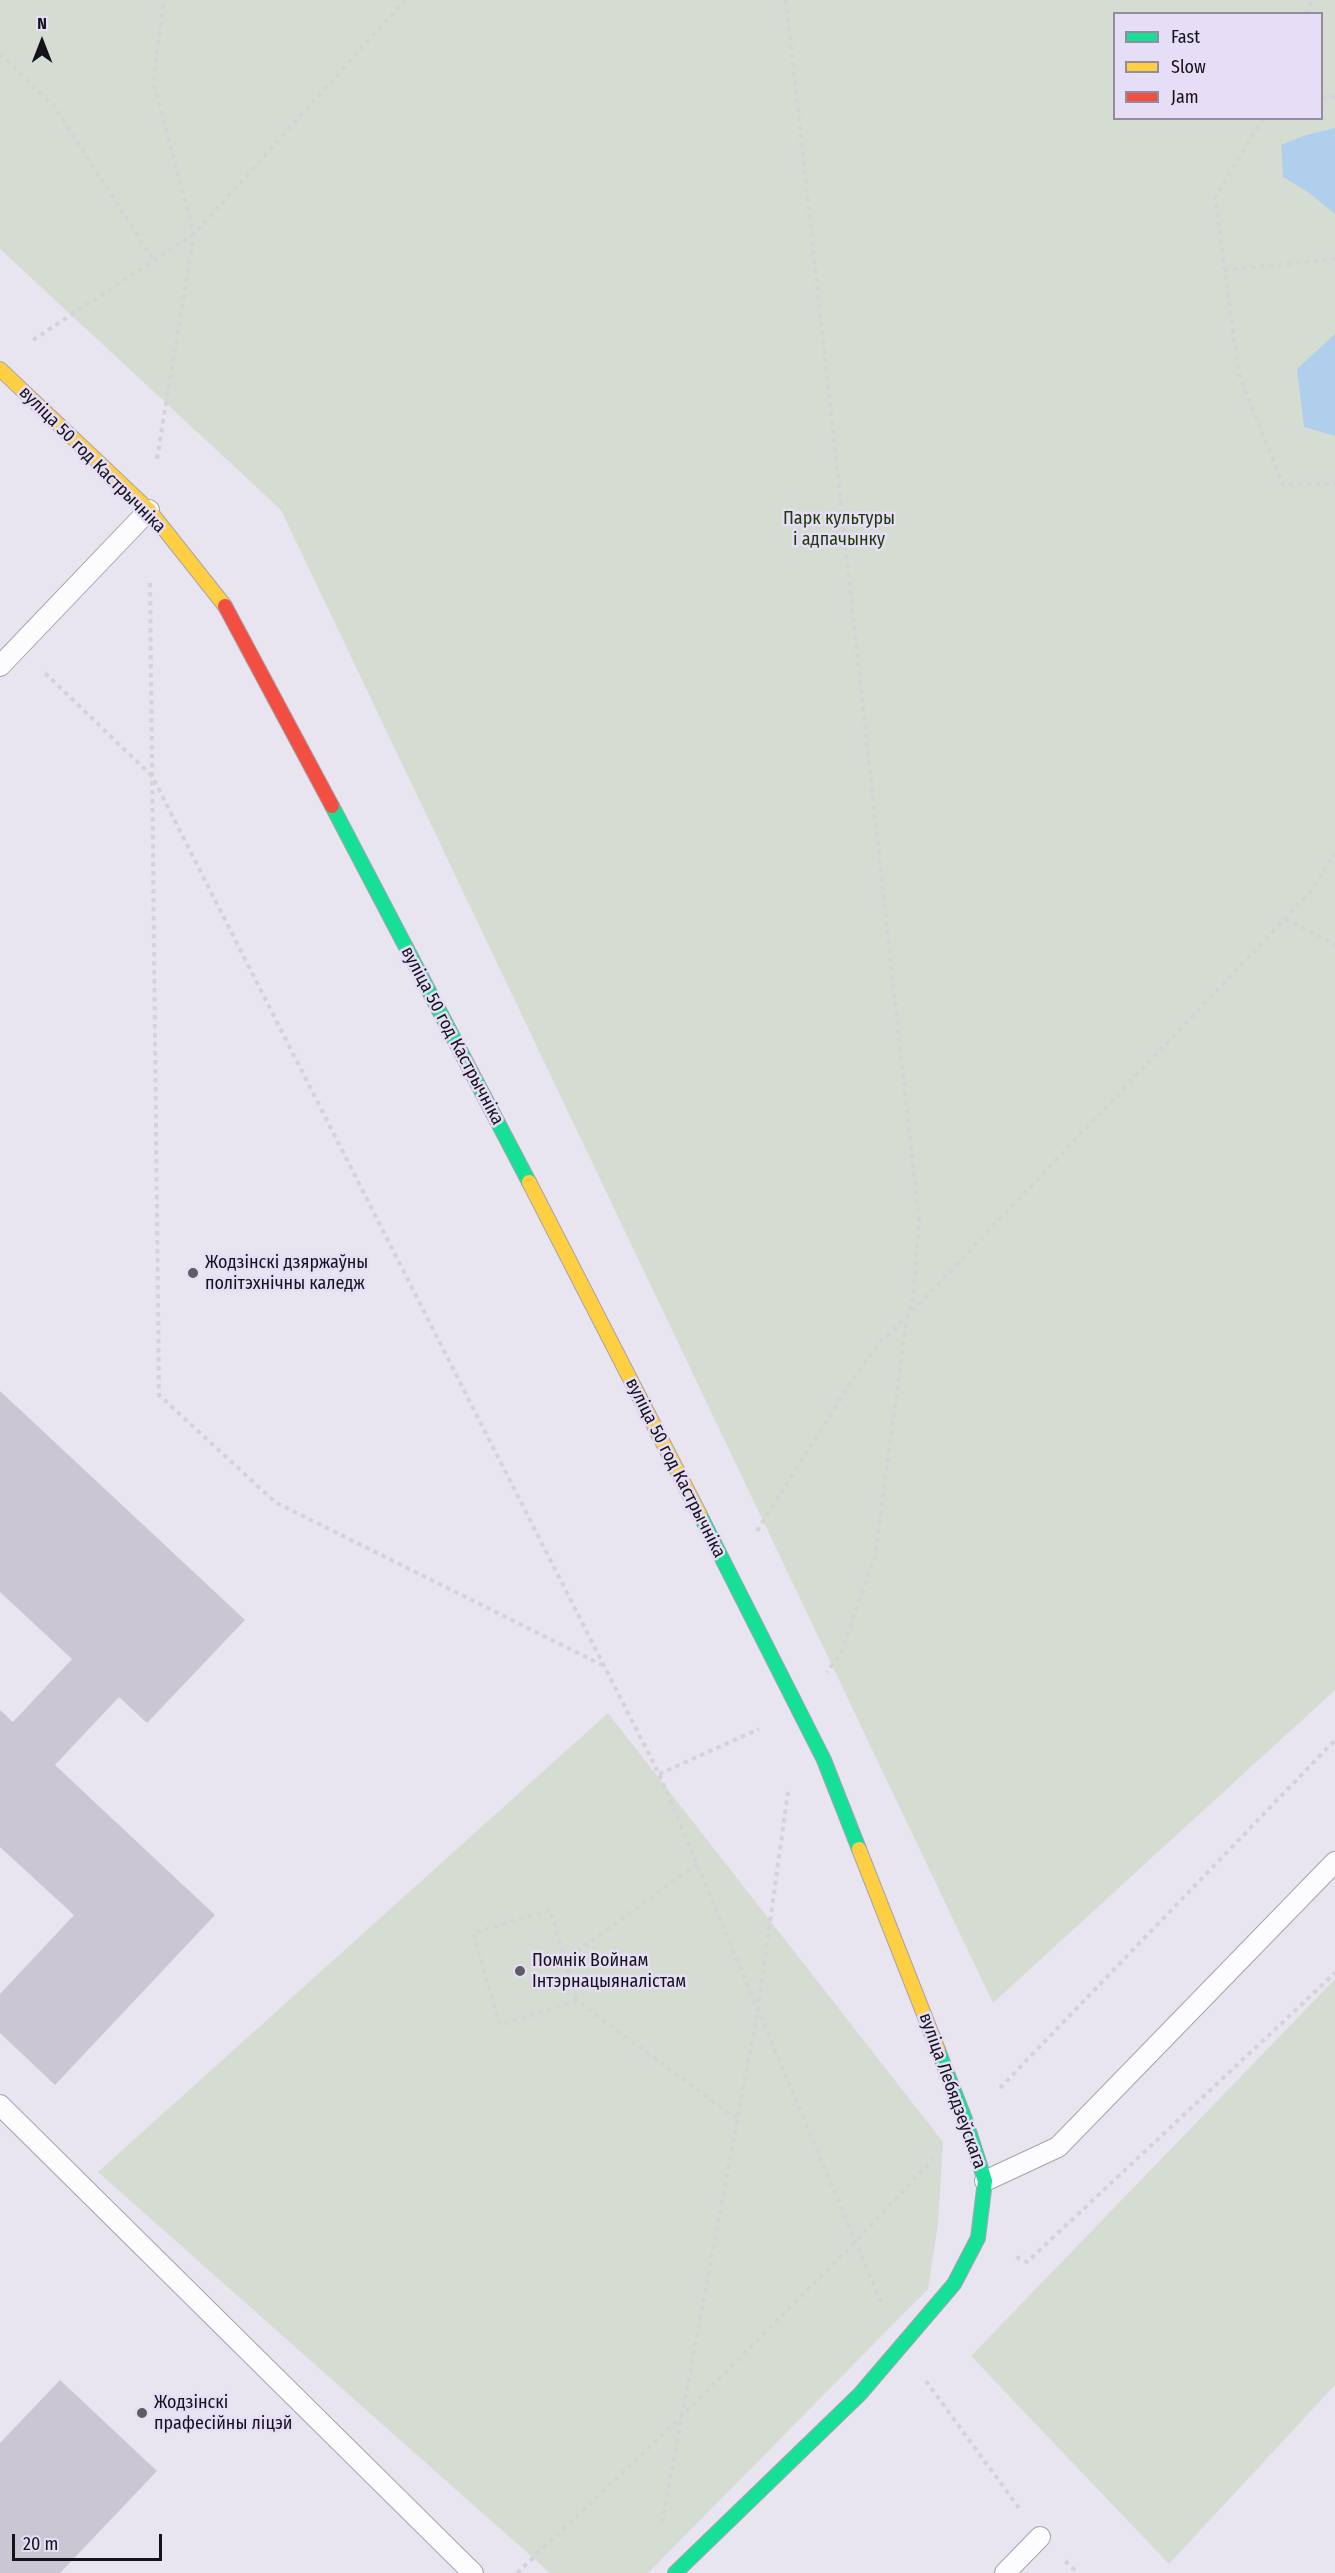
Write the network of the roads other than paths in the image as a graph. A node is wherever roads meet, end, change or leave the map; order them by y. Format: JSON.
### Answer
{"nodes":[{"id":1,"x":0,"y":369,"type":"edge"},
{"id":2,"x":149,"y":510,"type":"junction"},
{"id":3,"x":0,"y":666,"type":"edge"},
{"id":4,"x":824,"y":1760,"type":"joint"},
{"id":5,"x":1335,"y":1862,"type":"edge"},
{"id":6,"x":0,"y":2105,"type":"edge"},
{"id":7,"x":986,"y":2181,"type":"junction"},
{"id":8,"x":1040,"y":2537,"type":"road end"},
{"id":9,"x":473,"y":2573,"type":"edge"},
{"id":10,"x":675,"y":2573,"type":"edge"},
{"id":11,"x":1005,"y":2573,"type":"edge"}],
"edges":[{"from":1,"to":2,"type":"main road","name":"вуліца 50 год Кастрычніка"},
{"from":2,"to":3,"type":"lane"},
{"from":2,"to":4,"type":"main road","name":"вуліца 50 год Кастрычніка"},
{"from":4,"to":7,"type":"main road","name":"вуліца Лебядзеўскага"},
{"from":5,"to":7,"type":"lane"},
{"from":6,"to":9,"type":"lane"},
{"from":7,"to":10,"type":"main road","name":"вуліца Лебядзеўскага"},
{"from":8,"to":11,"type":"lane"}]}
